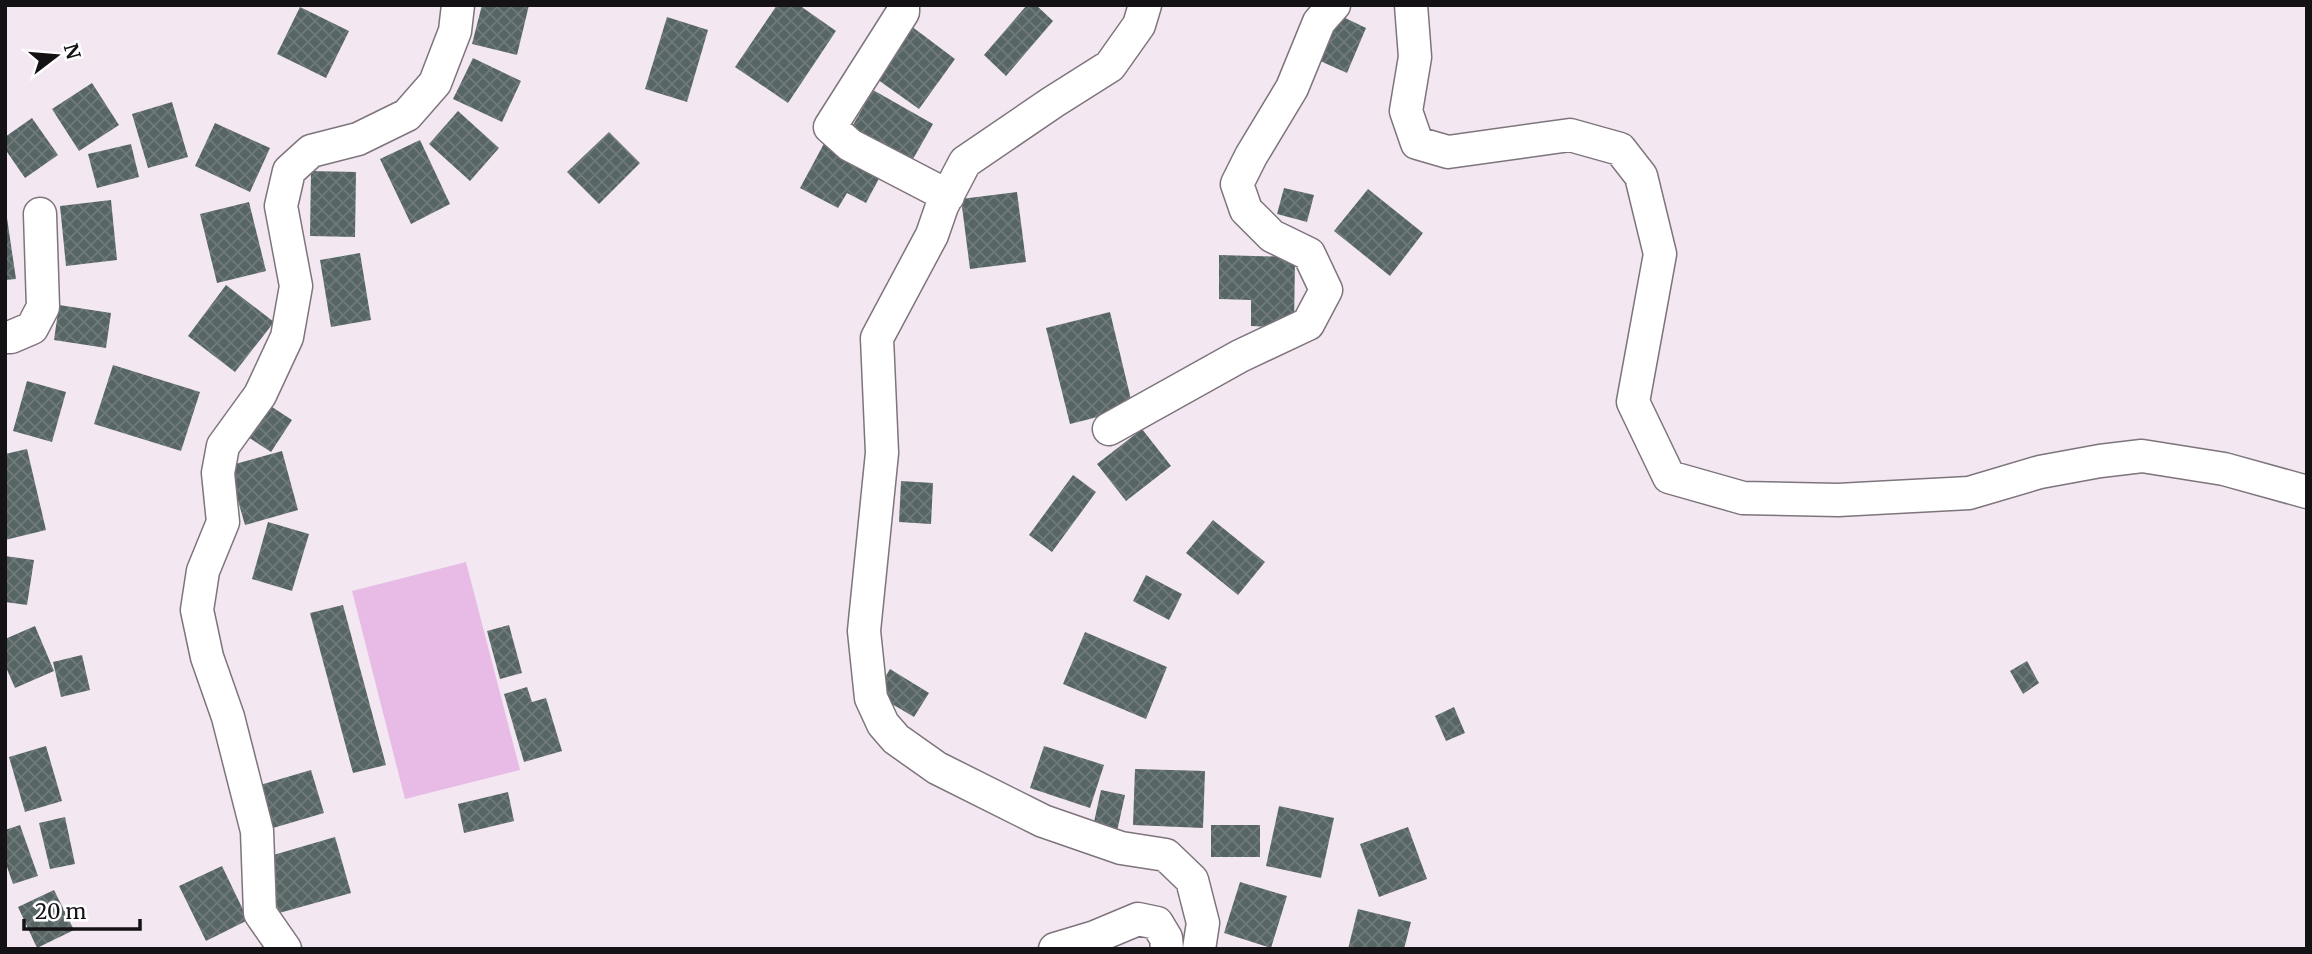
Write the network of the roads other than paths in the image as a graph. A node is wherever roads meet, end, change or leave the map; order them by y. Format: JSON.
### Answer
{"nodes":[{"id":1,"x":458,"y":5,"type":"edge"},
{"id":2,"x":903,"y":5,"type":"edge"},
{"id":3,"x":1145,"y":5,"type":"edge"},
{"id":4,"x":1334,"y":5,"type":"edge"},
{"id":5,"x":1411,"y":5,"type":"edge"},
{"id":6,"x":947,"y":196,"type":"junction"},
{"id":7,"x":40,"y":214,"type":"dead end"},
{"id":8,"x":5,"y":337,"type":"edge"},
{"id":9,"x":1109,"y":429,"type":"dead end"},
{"id":10,"x":2307,"y":492,"type":"edge"},
{"id":11,"x":285,"y":949,"type":"edge"},
{"id":12,"x":1055,"y":949,"type":"edge"},
{"id":13,"x":1167,"y":949,"type":"edge"},
{"id":14,"x":1199,"y":949,"type":"edge"}],
"edges":[{"from":1,"to":11,"type":"street"},
{"from":2,"to":6,"type":"street"},
{"from":3,"to":6,"type":"street"},
{"from":4,"to":9,"type":"street"},
{"from":5,"to":10,"type":"street"},
{"from":6,"to":14,"type":"street"},
{"from":7,"to":8,"type":"street"},
{"from":12,"to":13,"type":"street"}]}
